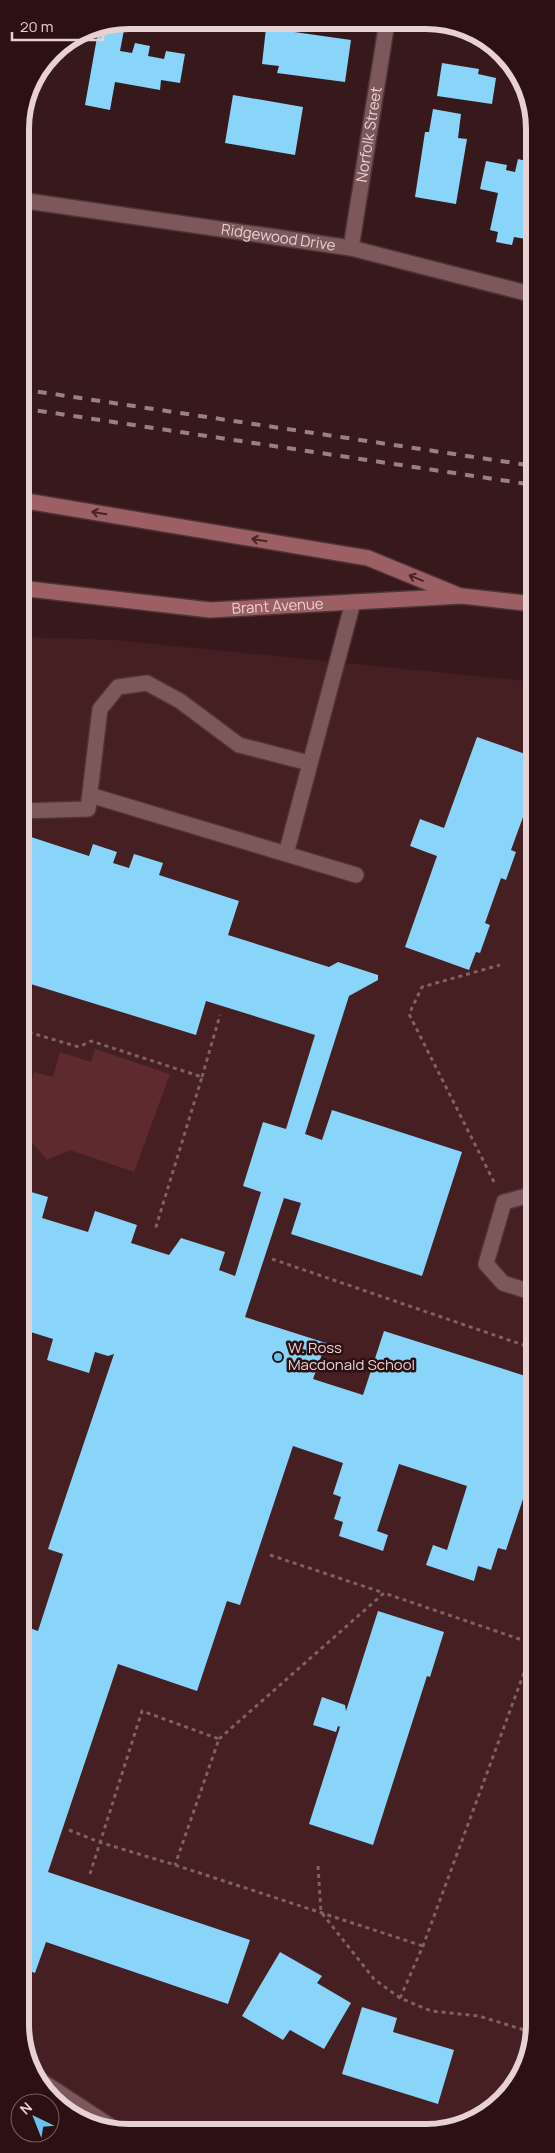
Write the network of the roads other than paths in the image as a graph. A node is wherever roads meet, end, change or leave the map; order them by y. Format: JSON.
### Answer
{"nodes":[{"id":1,"x":386,"y":29,"type":"edge"},
{"id":2,"x":29,"y":201,"type":"edge"},
{"id":3,"x":351,"y":248,"type":"junction"},
{"id":4,"x":526,"y":293,"type":"edge"},
{"id":5,"x":29,"y":502,"type":"edge"},
{"id":6,"x":29,"y":589,"type":"edge"},
{"id":7,"x":462,"y":596,"type":"junction"},
{"id":8,"x":353,"y":602,"type":"junction"},
{"id":9,"x":526,"y":603,"type":"edge"},
{"id":10,"x":309,"y":764,"type":"junction"},
{"id":11,"x":90,"y":795,"type":"junction"},
{"id":12,"x":29,"y":811,"type":"edge"},
{"id":13,"x":286,"y":854,"type":"junction"},
{"id":14,"x":356,"y":875,"type":"dead end"},
{"id":15,"x":526,"y":1196,"type":"edge"},
{"id":16,"x":526,"y":1290,"type":"edge"},
{"id":17,"x":51,"y":2087,"type":"edge"},
{"id":18,"x":102,"y":2120,"type":"edge"}],
"edges":[{"from":1,"to":3,"type":"street","name":"Norfolk Street"},
{"from":2,"to":3,"type":"street","name":"Ridgewood Drive"},
{"from":3,"to":4,"type":"street","name":"Ridgewood Drive"},
{"from":7,"to":5,"type":"main road","one_way":true},
{"from":6,"to":8,"type":"main road","name":"Brant Avenue"},
{"from":7,"to":8,"type":"main road","name":"Brant Avenue"},
{"from":7,"to":9,"type":"main road","name":"Brant Avenue"},
{"from":8,"to":10,"type":"street"},
{"from":10,"to":11,"type":"street"},
{"from":10,"to":13,"type":"street"},
{"from":11,"to":12,"type":"street"},
{"from":11,"to":13,"type":"street"},
{"from":13,"to":14,"type":"street"},
{"from":15,"to":16,"type":"street"},
{"from":17,"to":18,"type":"street"}]}
